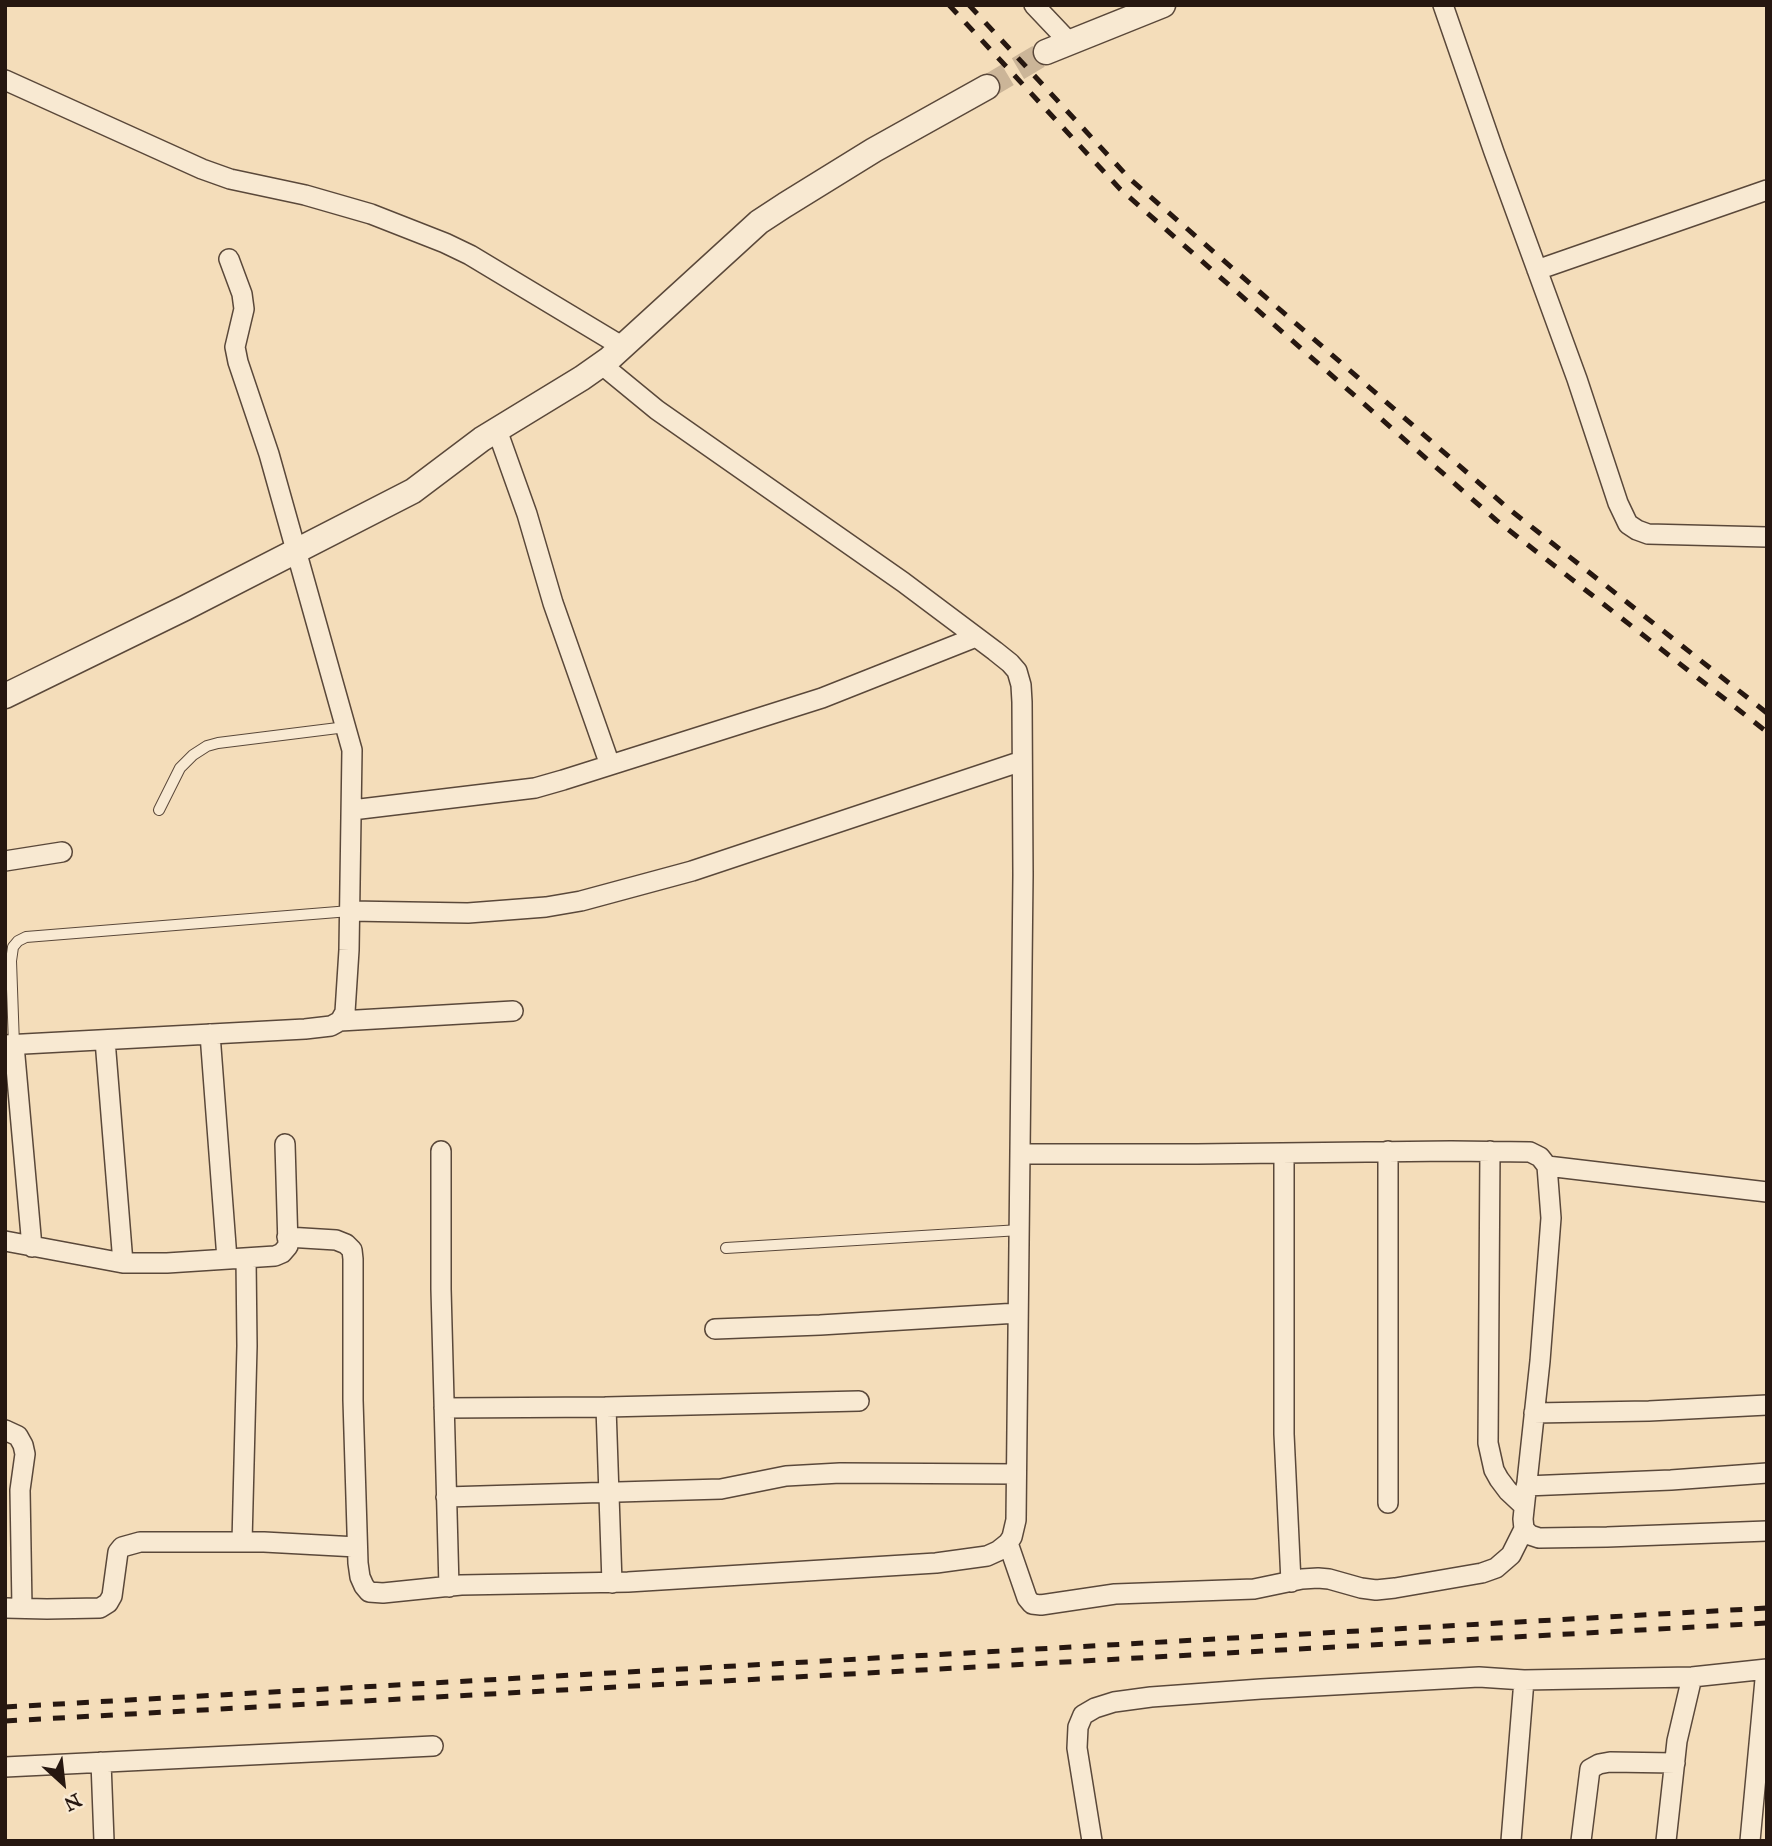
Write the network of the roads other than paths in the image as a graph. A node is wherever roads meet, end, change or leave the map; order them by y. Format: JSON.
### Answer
{"nodes":[{"id":1,"x":1034,"y":5,"type":"edge"},
{"id":2,"x":1163,"y":5,"type":"edge"},
{"id":3,"x":1443,"y":5,"type":"edge"},
{"id":4,"x":1070,"y":43,"type":"junction"},
{"id":5,"x":1046,"y":52,"type":"tunnel mouth"},
{"id":6,"x":5,"y":80,"type":"edge"},
{"id":7,"x":987,"y":87,"type":"tunnel mouth"},
{"id":8,"x":1767,"y":190,"type":"edge"},
{"id":9,"x":229,"y":259,"type":"dead end"},
{"id":10,"x":1537,"y":270,"type":"junction"},
{"id":11,"x":623,"y":347,"type":"junction"},
{"id":12,"x":601,"y":364,"type":"junction"},
{"id":13,"x":496,"y":429,"type":"junction"},
{"id":14,"x":1767,"y":537,"type":"edge"},
{"id":15,"x":296,"y":551,"type":"junction"},
{"id":16,"x":976,"y":637,"type":"junction"},
{"id":17,"x":5,"y":696,"type":"edge"},
{"id":18,"x":346,"y":727,"type":"junction"},
{"id":19,"x":1022,"y":761,"type":"junction"},
{"id":20,"x":610,"y":765,"type":"junction"},
{"id":21,"x":159,"y":810,"type":"dead end"},
{"id":22,"x":352,"y":810,"type":"junction"},
{"id":23,"x":62,"y":852,"type":"dead end"},
{"id":24,"x":5,"y":861,"type":"edge"},
{"id":25,"x":350,"y":911,"type":"junction"},
{"id":26,"x":513,"y":1011,"type":"dead end"},
{"id":27,"x":340,"y":1021,"type":"junction"},
{"id":28,"x":210,"y":1034,"type":"junction"},
{"id":29,"x":105,"y":1040,"type":"junction"},
{"id":30,"x":9,"y":1045,"type":"edge"},
{"id":31,"x":285,"y":1144,"type":"dead end"},
{"id":32,"x":441,"y":1151,"type":"dead end"},
{"id":33,"x":1490,"y":1151,"type":"junction"},
{"id":34,"x":1388,"y":1152,"type":"junction"},
{"id":35,"x":1284,"y":1153,"type":"junction"},
{"id":36,"x":1020,"y":1154,"type":"junction"},
{"id":37,"x":1547,"y":1166,"type":"junction"},
{"id":38,"x":1767,"y":1192,"type":"edge"},
{"id":39,"x":1020,"y":1230,"type":"junction"},
{"id":40,"x":287,"y":1237,"type":"junction"},
{"id":41,"x":5,"y":1241,"type":"edge"},
{"id":42,"x":32,"y":1247,"type":"junction"},
{"id":43,"x":726,"y":1248,"type":"dead end"},
{"id":44,"x":237,"y":1258,"type":"junction"},
{"id":45,"x":123,"y":1263,"type":"junction"},
{"id":46,"x":1018,"y":1313,"type":"junction"},
{"id":47,"x":715,"y":1329,"type":"dead end"},
{"id":48,"x":859,"y":1401,"type":"dead end"},
{"id":49,"x":1767,"y":1405,"type":"edge"},
{"id":50,"x":606,"y":1407,"type":"junction"},
{"id":51,"x":444,"y":1408,"type":"junction"},
{"id":52,"x":1534,"y":1413,"type":"junction"},
{"id":53,"x":5,"y":1430,"type":"edge"},
{"id":54,"x":1767,"y":1473,"type":"edge"},
{"id":55,"x":1016,"y":1474,"type":"junction"},
{"id":56,"x":609,"y":1494,"type":"junction"},
{"id":57,"x":1525,"y":1496,"type":"junction"},
{"id":58,"x":446,"y":1497,"type":"junction"},
{"id":59,"x":1388,"y":1503,"type":"dead end"},
{"id":60,"x":13,"y":1523,"type":"edge"},
{"id":61,"x":1524,"y":1529,"type":"junction"},
{"id":62,"x":1767,"y":1531,"type":"edge"},
{"id":63,"x":242,"y":1542,"type":"junction"},
{"id":64,"x":1008,"y":1543,"type":"junction"},
{"id":65,"x":357,"y":1547,"type":"junction"},
{"id":66,"x":1291,"y":1582,"type":"junction"},
{"id":67,"x":612,"y":1583,"type":"junction"},
{"id":68,"x":449,"y":1587,"type":"junction"},
{"id":69,"x":14,"y":1608,"type":"edge"},
{"id":70,"x":1767,"y":1669,"type":"edge"},
{"id":71,"x":1692,"y":1677,"type":"junction"},
{"id":72,"x":1524,"y":1680,"type":"junction"},
{"id":73,"x":433,"y":1746,"type":"dead end"},
{"id":74,"x":101,"y":1762,"type":"junction"},
{"id":75,"x":1675,"y":1763,"type":"junction"},
{"id":76,"x":5,"y":1767,"type":"edge"},
{"id":77,"x":1760,"y":1818,"type":"edge"},
{"id":78,"x":104,"y":1841,"type":"edge"},
{"id":79,"x":1093,"y":1841,"type":"edge"},
{"id":80,"x":1511,"y":1841,"type":"edge"},
{"id":81,"x":1581,"y":1841,"type":"edge"},
{"id":82,"x":1666,"y":1841,"type":"edge"},
{"id":83,"x":1750,"y":1841,"type":"edge"}],
"edges":[{"from":1,"to":4,"type":"street"},
{"from":2,"to":4,"type":"street"},
{"from":3,"to":10,"type":"street"},
{"from":4,"to":5,"type":"street"},
{"from":6,"to":11,"type":"street"},
{"from":7,"to":11,"type":"street"},
{"from":8,"to":10,"type":"street"},
{"from":9,"to":15,"type":"street"},
{"from":10,"to":14,"type":"street"},
{"from":11,"to":12,"type":"street"},
{"from":12,"to":13,"type":"street"},
{"from":12,"to":16,"type":"street"},
{"from":13,"to":15,"type":"street"},
{"from":13,"to":20,"type":"street"},
{"from":15,"to":17,"type":"street"},
{"from":15,"to":18,"type":"street"},
{"from":16,"to":19,"type":"street"},
{"from":16,"to":20,"type":"street"},
{"from":18,"to":21,"type":"lane"},
{"from":18,"to":22,"type":"street"},
{"from":19,"to":25,"type":"street"},
{"from":19,"to":36,"type":"street"},
{"from":20,"to":22,"type":"street"},
{"from":22,"to":25,"type":"street"},
{"from":23,"to":24,"type":"street"},
{"from":25,"to":27,"type":"street"},
{"from":25,"to":30,"type":"lane"},
{"from":26,"to":27,"type":"street"},
{"from":27,"to":28,"type":"street"},
{"from":28,"to":29,"type":"street"},
{"from":28,"to":44,"type":"street"},
{"from":29,"to":30,"type":"street"},
{"from":29,"to":45,"type":"street"},
{"from":30,"to":42,"type":"street"},
{"from":31,"to":40,"type":"street"},
{"from":32,"to":51,"type":"street"},
{"from":33,"to":34,"type":"street"},
{"from":33,"to":37,"type":"street"},
{"from":33,"to":57,"type":"street"},
{"from":34,"to":35,"type":"street"},
{"from":34,"to":59,"type":"street"},
{"from":35,"to":36,"type":"street"},
{"from":35,"to":66,"type":"street"},
{"from":36,"to":39,"type":"street"},
{"from":37,"to":38,"type":"street"},
{"from":37,"to":52,"type":"street"},
{"from":39,"to":43,"type":"lane"},
{"from":39,"to":46,"type":"street"},
{"from":40,"to":44,"type":"street"},
{"from":40,"to":65,"type":"street"},
{"from":41,"to":42,"type":"street"},
{"from":42,"to":45,"type":"street"},
{"from":44,"to":45,"type":"street"},
{"from":44,"to":63,"type":"street"},
{"from":46,"to":47,"type":"street"},
{"from":46,"to":55,"type":"street"},
{"from":48,"to":50,"type":"street"},
{"from":49,"to":52,"type":"street"},
{"from":50,"to":51,"type":"street"},
{"from":50,"to":56,"type":"street"},
{"from":51,"to":58,"type":"street"},
{"from":52,"to":57,"type":"street"},
{"from":53,"to":60,"type":"street"},
{"from":54,"to":57,"type":"street"},
{"from":55,"to":56,"type":"street"},
{"from":55,"to":64,"type":"street"},
{"from":56,"to":58,"type":"street"},
{"from":56,"to":67,"type":"street"},
{"from":57,"to":61,"type":"street"},
{"from":58,"to":68,"type":"street"},
{"from":60,"to":69,"type":"street"},
{"from":61,"to":62,"type":"street"},
{"from":61,"to":66,"type":"street"},
{"from":63,"to":65,"type":"street"},
{"from":63,"to":69,"type":"street"},
{"from":64,"to":66,"type":"street"},
{"from":64,"to":67,"type":"street"},
{"from":65,"to":68,"type":"street"},
{"from":67,"to":68,"type":"street"},
{"from":70,"to":71,"type":"street"},
{"from":70,"to":77,"type":"street"},
{"from":71,"to":72,"type":"street"},
{"from":71,"to":75,"type":"street"},
{"from":72,"to":79,"type":"street"},
{"from":72,"to":80,"type":"street"},
{"from":73,"to":74,"type":"street"},
{"from":74,"to":76,"type":"street"},
{"from":74,"to":78,"type":"street"},
{"from":75,"to":81,"type":"street"},
{"from":75,"to":82,"type":"street"},
{"from":77,"to":83,"type":"street"}]}
